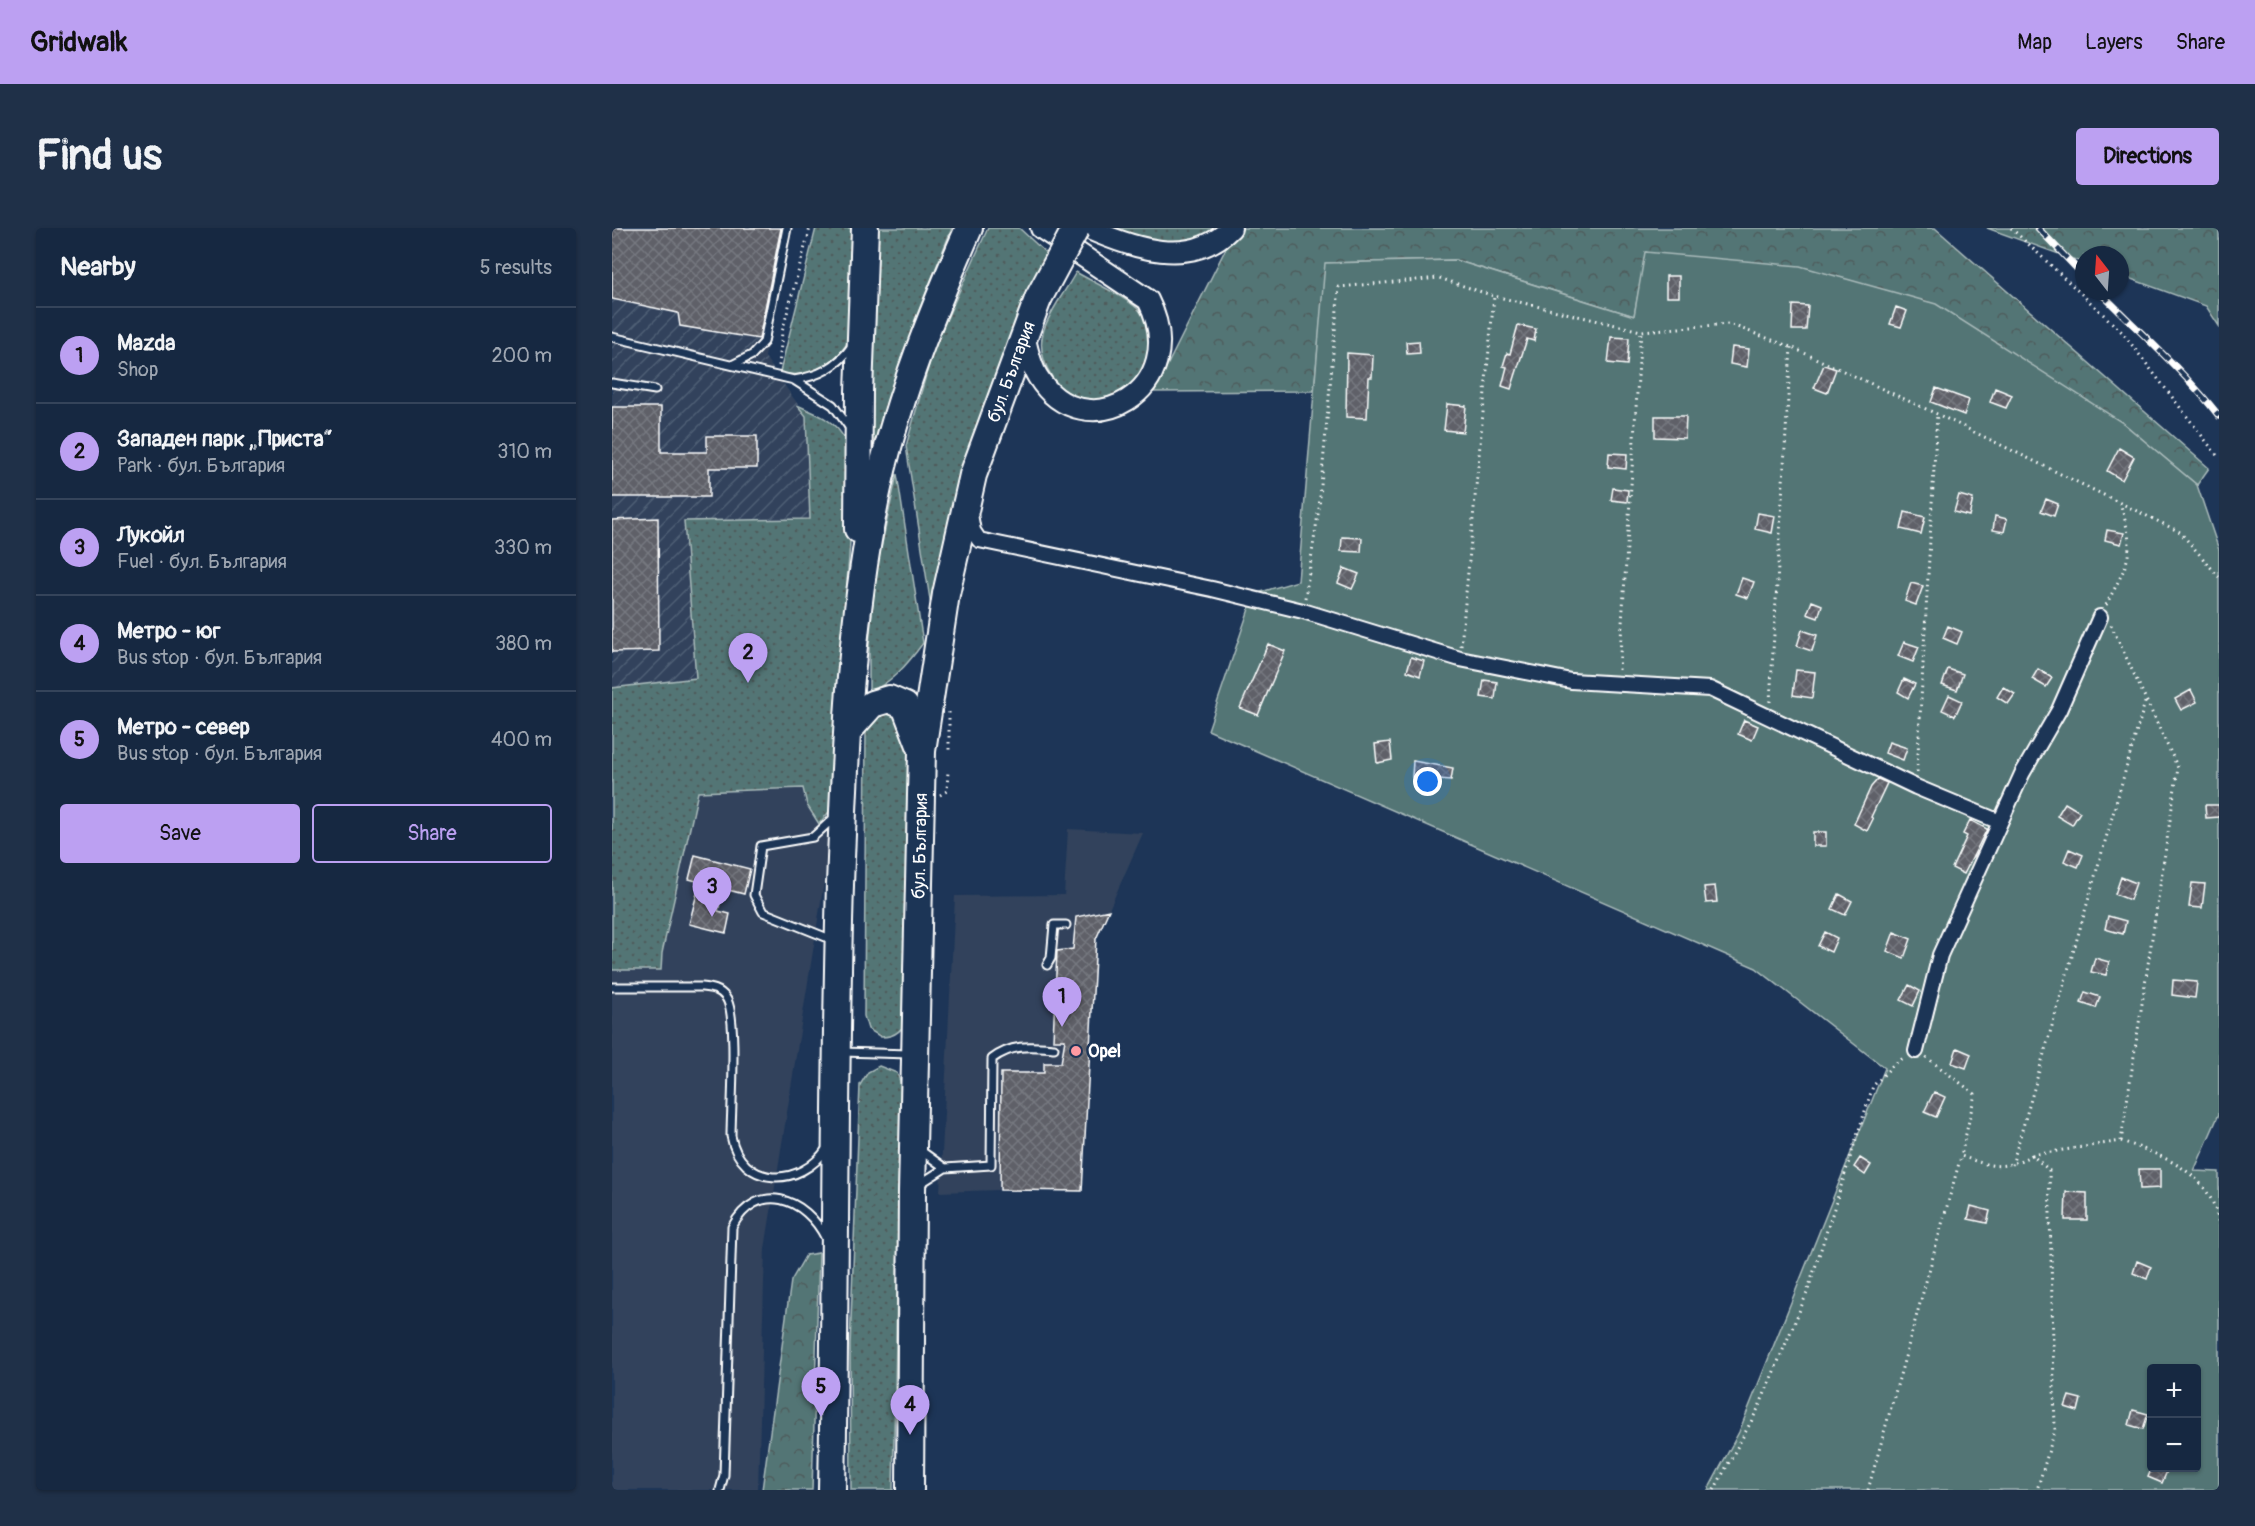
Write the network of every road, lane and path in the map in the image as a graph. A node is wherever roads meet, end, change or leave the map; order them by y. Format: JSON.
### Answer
{"nodes":[{"id":1,"x":787,"y":228,"type":"edge"},
{"id":2,"x":810,"y":228,"type":"edge"},
{"id":3,"x":865,"y":228,"type":"edge"},
{"id":4,"x":969,"y":228,"type":"edge"},
{"id":5,"x":1041,"y":228,"type":"edge"},
{"id":6,"x":1076,"y":228,"type":"edge"},
{"id":7,"x":1086,"y":228,"type":"edge"},
{"id":8,"x":1231,"y":228,"type":"edge"},
{"id":9,"x":2011,"y":228,"type":"edge"},
{"id":10,"x":1494,"y":296,"type":"junction"},
{"id":11,"x":861,"y":327,"type":"junction"},
{"id":12,"x":1641,"y":331,"type":"junction"},
{"id":13,"x":1023,"y":334,"type":"junction"},
{"id":14,"x":612,"y":337,"type":"edge"},
{"id":15,"x":1791,"y":347,"type":"junction"},
{"id":16,"x":732,"y":365,"type":"junction"},
{"id":17,"x":778,"y":376,"type":"junction"},
{"id":18,"x":794,"y":380,"type":"junction"},
{"id":19,"x":612,"y":383,"type":"edge"},
{"id":20,"x":654,"y":390,"type":"dead end"},
{"id":21,"x":1937,"y":414,"type":"junction"},
{"id":22,"x":2219,"y":458,"type":"edge"},
{"id":23,"x":859,"y":464,"type":"junction"},
{"id":24,"x":969,"y":491,"type":"junction"},
{"id":25,"x":2120,"y":503,"type":"junction"},
{"id":26,"x":979,"y":540,"type":"junction"},
{"id":27,"x":952,"y":568,"type":"junction"},
{"id":28,"x":2219,"y":577,"type":"edge"},
{"id":29,"x":857,"y":602,"type":"junction"},
{"id":30,"x":1303,"y":611,"type":"junction"},
{"id":31,"x":2100,"y":616,"type":"junction"},
{"id":32,"x":1460,"y":659,"type":"junction"},
{"id":33,"x":1618,"y":684,"type":"junction"},
{"id":34,"x":2147,"y":697,"type":"junction"},
{"id":35,"x":1769,"y":718,"type":"junction"},
{"id":36,"x":848,"y":731,"type":"junction"},
{"id":37,"x":950,"y":735,"type":"dead end"},
{"id":38,"x":922,"y":751,"type":"junction"},
{"id":39,"x":949,"y":753,"type":"dead end"},
{"id":40,"x":948,"y":771,"type":"dead end"},
{"id":41,"x":1916,"y":787,"type":"junction"},
{"id":42,"x":947,"y":791,"type":"dead end"},
{"id":43,"x":843,"y":810,"type":"junction"},
{"id":44,"x":2000,"y":822,"type":"junction"},
{"id":45,"x":1066,"y":925,"type":"dead end"},
{"id":46,"x":838,"y":942,"type":"junction"},
{"id":47,"x":1047,"y":964,"type":"dead end"},
{"id":48,"x":612,"y":987,"type":"edge"},
{"id":49,"x":1054,"y":1048,"type":"dead end"},
{"id":50,"x":1916,"y":1051,"type":"junction"},
{"id":51,"x":837,"y":1052,"type":"junction"},
{"id":52,"x":915,"y":1054,"type":"junction"},
{"id":53,"x":837,"y":1102,"type":"junction"},
{"id":54,"x":913,"y":1140,"type":"junction"},
{"id":55,"x":2121,"y":1141,"type":"junction"},
{"id":56,"x":2032,"y":1155,"type":"junction"},
{"id":57,"x":1961,"y":1156,"type":"junction"},
{"id":58,"x":2012,"y":1165,"type":"junction"},
{"id":59,"x":945,"y":1168,"type":"junction"},
{"id":60,"x":912,"y":1192,"type":"junction"},
{"id":61,"x":2219,"y":1226,"type":"edge"},
{"id":62,"x":836,"y":1284,"type":"junction"},
{"id":63,"x":720,"y":1490,"type":"edge"},
{"id":64,"x":832,"y":1490,"type":"edge"},
{"id":65,"x":910,"y":1490,"type":"edge"},
{"id":66,"x":1714,"y":1490,"type":"edge"},
{"id":67,"x":1868,"y":1490,"type":"edge"},
{"id":68,"x":2037,"y":1490,"type":"edge"}],
"edges":[{"from":1,"to":16,"type":"lane"},
{"from":2,"to":17,"type":"path"},
{"from":3,"to":11,"type":"highway"},
{"from":4,"to":29,"type":"highway"},
{"from":5,"to":13,"type":"main road"},
{"from":6,"to":13,"type":"highway","name":"бул. България","bridge":true},
{"from":7,"to":8,"type":"main road"},
{"from":9,"to":22,"type":"path"},
{"from":10,"to":12,"type":"path"},
{"from":10,"to":30,"type":"path"},
{"from":10,"to":32,"type":"path"},
{"from":11,"to":18,"type":"lane"},
{"from":11,"to":23,"type":"highway"},
{"from":12,"to":15,"type":"path"},
{"from":12,"to":33,"type":"path"},
{"from":13,"to":24,"type":"highway","name":"бул. България"},
{"from":14,"to":16,"type":"lane"},
{"from":15,"to":21,"type":"path"},
{"from":15,"to":35,"type":"path"},
{"from":16,"to":17,"type":"lane"},
{"from":17,"to":18,"type":"lane"},
{"from":18,"to":23,"type":"lane"},
{"from":19,"to":20,"type":"lane"},
{"from":21,"to":25,"type":"path"},
{"from":21,"to":41,"type":"path"},
{"from":23,"to":29,"type":"highway"},
{"from":24,"to":26,"type":"street"},
{"from":24,"to":27,"type":"highway","name":"бул. България"},
{"from":25,"to":28,"type":"path"},
{"from":25,"to":31,"type":"path"},
{"from":26,"to":27,"type":"street"},
{"from":26,"to":30,"type":"street"},
{"from":27,"to":38,"type":"highway","name":"бул. България"},
{"from":29,"to":36,"type":"highway"},
{"from":30,"to":32,"type":"street"},
{"from":31,"to":34,"type":"path"},
{"from":31,"to":44,"type":"street"},
{"from":32,"to":33,"type":"street"},
{"from":33,"to":35,"type":"street"},
{"from":34,"to":55,"type":"path"},
{"from":34,"to":58,"type":"path"},
{"from":35,"to":41,"type":"street"},
{"from":36,"to":38,"type":"highway"},
{"from":36,"to":43,"type":"highway"},
{"from":37,"to":39,"type":"path"},
{"from":38,"to":52,"type":"highway","name":"бул. България"},
{"from":40,"to":42,"type":"path"},
{"from":41,"to":44,"type":"street"},
{"from":43,"to":46,"type":"highway"},
{"from":43,"to":46,"type":"lane"},
{"from":44,"to":50,"type":"street"},
{"from":45,"to":47,"type":"lane"},
{"from":46,"to":51,"type":"highway"},
{"from":48,"to":53,"type":"lane"},
{"from":49,"to":59,"type":"lane"},
{"from":50,"to":57,"type":"path"},
{"from":50,"to":66,"type":"path"},
{"from":51,"to":52,"type":"lane"},
{"from":51,"to":53,"type":"highway"},
{"from":52,"to":54,"type":"highway","name":"бул. България"},
{"from":53,"to":62,"type":"highway"},
{"from":54,"to":59,"type":"lane"},
{"from":54,"to":60,"type":"highway","name":"бул. България"},
{"from":55,"to":56,"type":"path"},
{"from":55,"to":61,"type":"path"},
{"from":56,"to":58,"type":"path"},
{"from":56,"to":68,"type":"path"},
{"from":57,"to":58,"type":"path"},
{"from":57,"to":67,"type":"path"},
{"from":59,"to":60,"type":"lane"},
{"from":60,"to":65,"type":"highway","name":"бул. България"},
{"from":62,"to":63,"type":"lane"},
{"from":62,"to":64,"type":"highway"}]}
